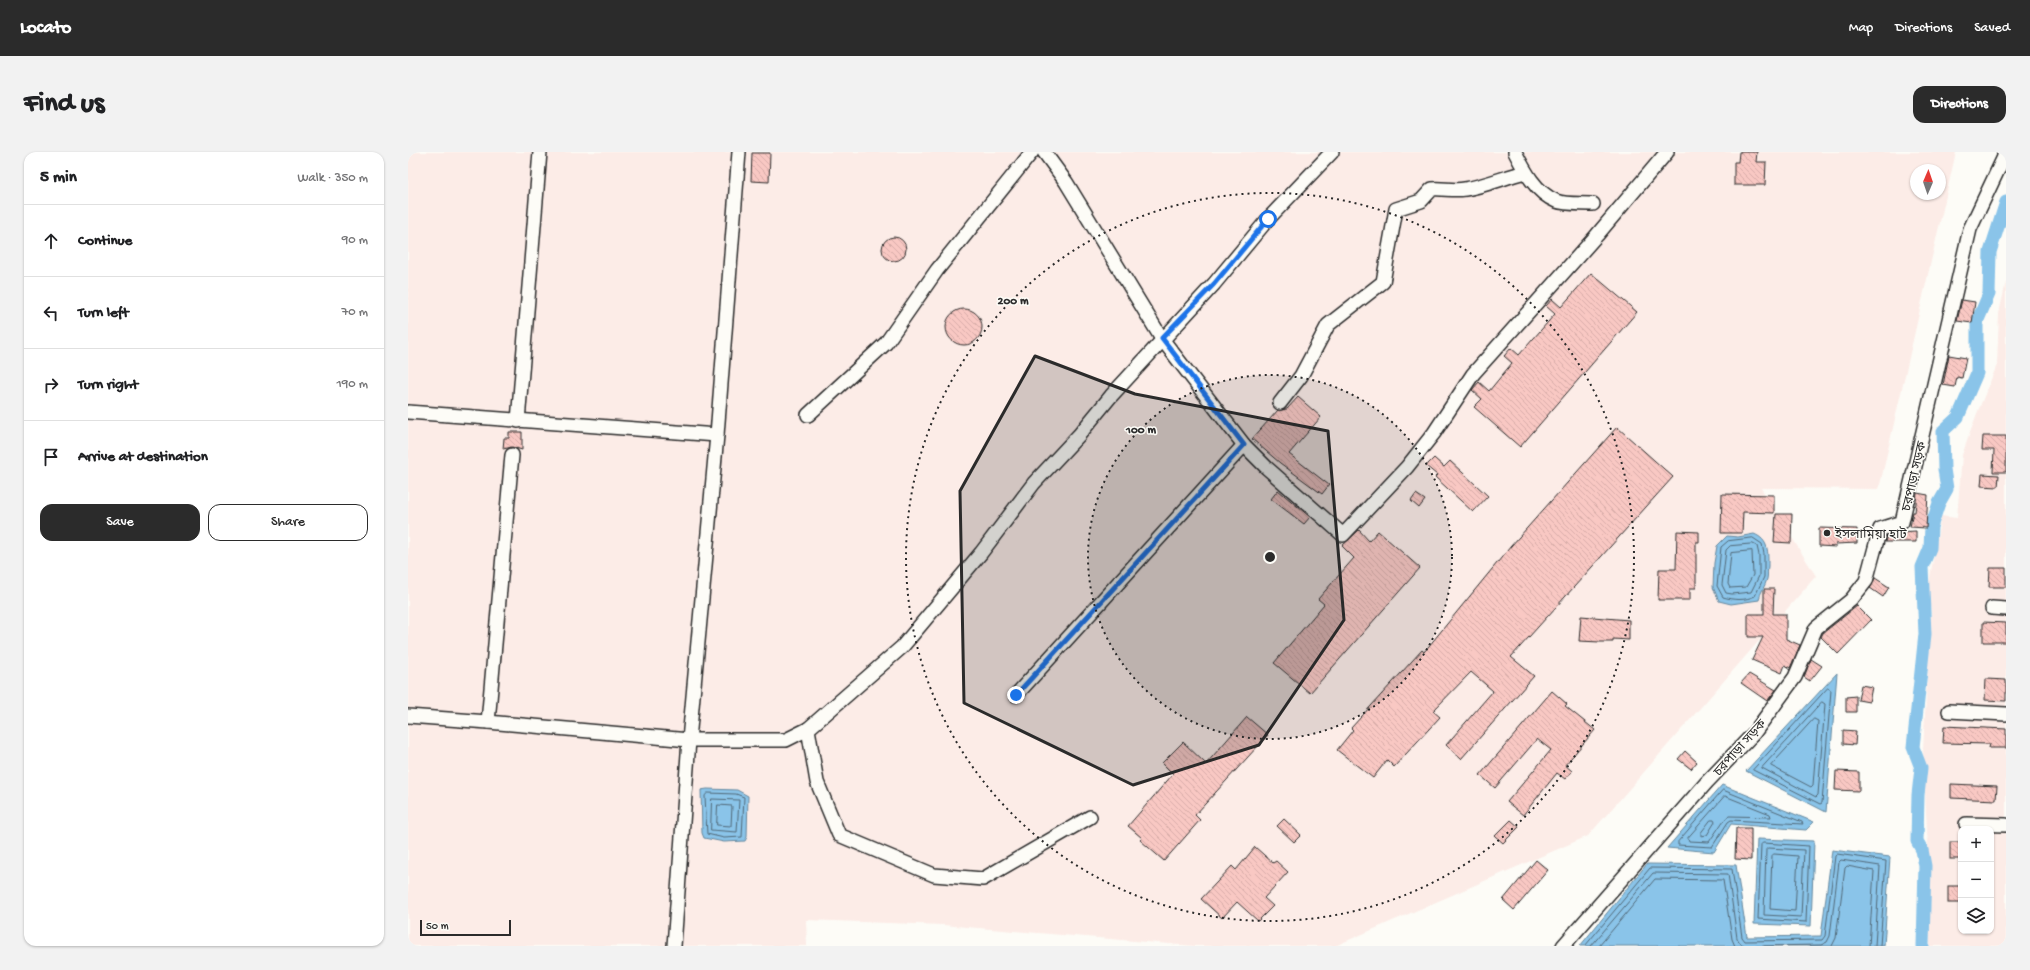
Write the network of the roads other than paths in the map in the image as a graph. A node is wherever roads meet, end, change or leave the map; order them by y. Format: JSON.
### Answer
{"nodes":[{"id":1,"x":540,"y":152,"type":"edge"},
{"id":2,"x":739,"y":152,"type":"edge"},
{"id":3,"x":1032,"y":152,"type":"edge"},
{"id":4,"x":1044,"y":152,"type":"edge"},
{"id":5,"x":1332,"y":152,"type":"edge"},
{"id":6,"x":1514,"y":152,"type":"edge"},
{"id":7,"x":1667,"y":152,"type":"edge"},
{"id":8,"x":2004,"y":152,"type":"edge"},
{"id":9,"x":1525,"y":172,"type":"junction"},
{"id":10,"x":1593,"y":204,"type":"dead end"},
{"id":11,"x":1162,"y":338,"type":"junction"},
{"id":12,"x":1280,"y":403,"type":"dead end"},
{"id":13,"x":408,"y":412,"type":"edge"},
{"id":14,"x":808,"y":415,"type":"dead end"},
{"id":15,"x":518,"y":420,"type":"junction"},
{"id":16,"x":717,"y":435,"type":"junction"},
{"id":17,"x":1244,"y":445,"type":"junction"},
{"id":18,"x":512,"y":455,"type":"dead end"},
{"id":19,"x":1992,"y":608,"type":"dead end"},
{"id":20,"x":2006,"y":609,"type":"edge"},
{"id":21,"x":1016,"y":695,"type":"dead end"},
{"id":22,"x":1949,"y":711,"type":"dead end"},
{"id":23,"x":2006,"y":714,"type":"edge"},
{"id":24,"x":408,"y":716,"type":"edge"},
{"id":25,"x":488,"y":722,"type":"junction"},
{"id":26,"x":808,"y":729,"type":"junction"},
{"id":27,"x":689,"y":740,"type":"junction"},
{"id":28,"x":1090,"y":817,"type":"dead end"},
{"id":29,"x":1966,"y":824,"type":"dead end"},
{"id":30,"x":2006,"y":824,"type":"edge"},
{"id":31,"x":674,"y":946,"type":"edge"},
{"id":32,"x":1562,"y":946,"type":"edge"}],
"edges":[{"from":1,"to":15,"type":"street"},
{"from":2,"to":16,"type":"street"},
{"from":3,"to":14,"type":"street"},
{"from":4,"to":11,"type":"street"},
{"from":5,"to":11,"type":"street"},
{"from":6,"to":9,"type":"street"},
{"from":7,"to":17,"type":"street"},
{"from":8,"to":32,"type":"street","name":"চরপাড়া সড়ক"},
{"from":9,"to":10,"type":"street"},
{"from":9,"to":12,"type":"street"},
{"from":11,"to":17,"type":"street"},
{"from":11,"to":26,"type":"street"},
{"from":13,"to":15,"type":"street"},
{"from":15,"to":16,"type":"street"},
{"from":16,"to":27,"type":"street"},
{"from":17,"to":21,"type":"street"},
{"from":18,"to":25,"type":"street"},
{"from":19,"to":20,"type":"street"},
{"from":22,"to":23,"type":"street"},
{"from":24,"to":25,"type":"street"},
{"from":25,"to":27,"type":"street"},
{"from":26,"to":27,"type":"street"},
{"from":26,"to":28,"type":"street"},
{"from":27,"to":31,"type":"street"},
{"from":29,"to":30,"type":"street"}]}
